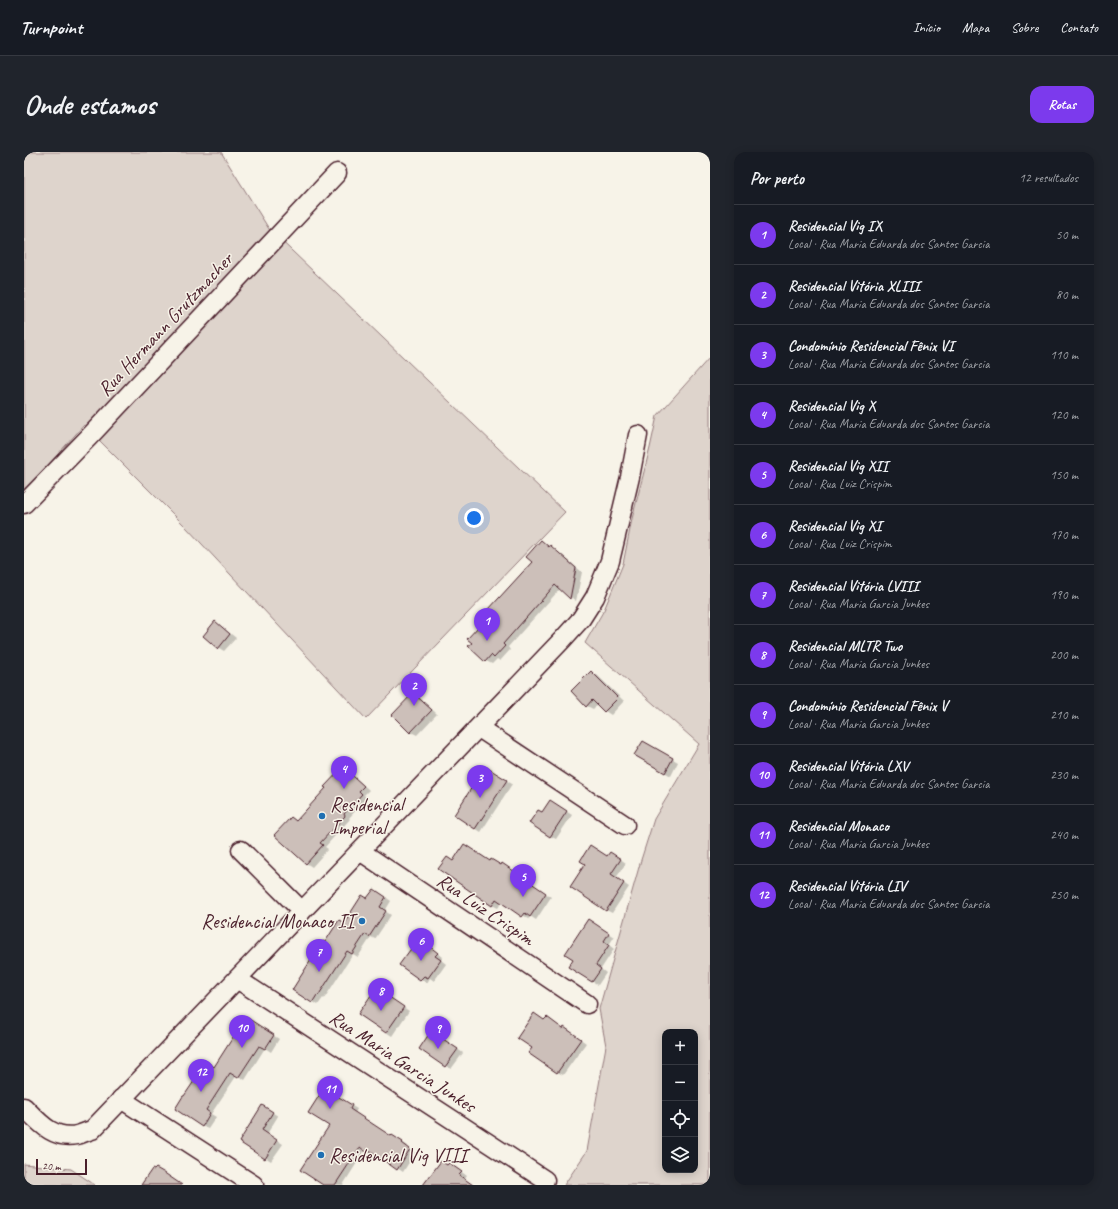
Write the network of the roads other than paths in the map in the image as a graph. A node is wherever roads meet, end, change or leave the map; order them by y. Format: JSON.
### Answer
{"nodes":[{"id":1,"x":337,"y":173,"type":"dead end"},
{"id":2,"x":638,"y":435,"type":"dead end"},
{"id":3,"x":24,"y":504,"type":"edge"},
{"id":4,"x":479,"y":728,"type":"junction"},
{"id":5,"x":625,"y":825,"type":"dead end"},
{"id":6,"x":241,"y":850,"type":"dead end"},
{"id":7,"x":360,"y":851,"type":"junction"},
{"id":8,"x":302,"y":911,"type":"junction"},
{"id":9,"x":237,"y":979,"type":"junction"},
{"id":10,"x":587,"y":1004,"type":"dead end"},
{"id":11,"x":121,"y":1098,"type":"junction"},
{"id":12,"x":24,"y":1107,"type":"edge"},
{"id":13,"x":545,"y":1180,"type":"dead end"},
{"id":14,"x":254,"y":1185,"type":"edge"}],
"edges":[{"from":1,"to":3,"type":"street","name":"Rua Hermann Grutzmacher"},
{"from":2,"to":4,"type":"street"},
{"from":4,"to":5,"type":"street"},
{"from":4,"to":7,"type":"street"},
{"from":6,"to":8,"type":"street"},
{"from":7,"to":8,"type":"street"},
{"from":7,"to":10,"type":"street","name":"Rua Luiz Crispim"},
{"from":8,"to":9,"type":"street"},
{"from":9,"to":11,"type":"street"},
{"from":9,"to":13,"type":"street","name":"Rua Maria Garcia Junkes"},
{"from":11,"to":12,"type":"street"},
{"from":11,"to":14,"type":"street"}]}
